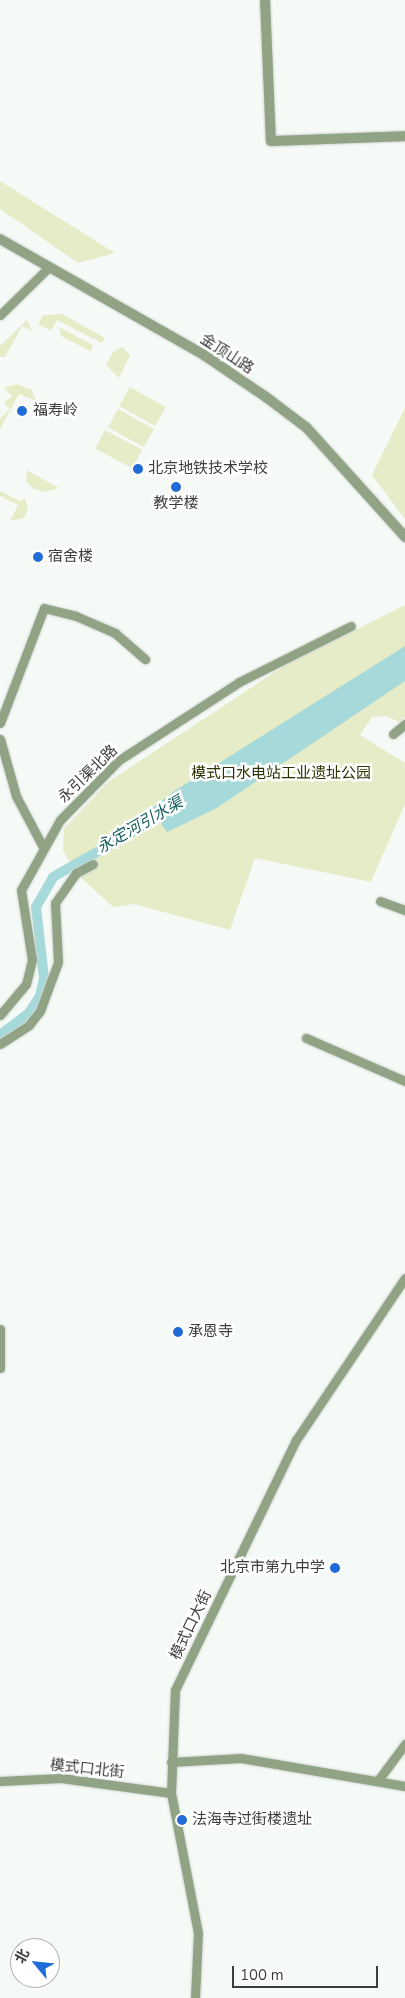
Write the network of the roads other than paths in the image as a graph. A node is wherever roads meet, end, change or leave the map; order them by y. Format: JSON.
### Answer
{"nodes":[{"id":1,"x":265,"y":0,"type":"edge"},
{"id":2,"x":405,"y":136,"type":"edge"},
{"id":3,"x":0,"y":239,"type":"edge"},
{"id":4,"x":48,"y":268,"type":"junction"},
{"id":5,"x":0,"y":315,"type":"edge"},
{"id":6,"x":405,"y":537,"type":"edge"},
{"id":7,"x":350,"y":626,"type":"dead end"},
{"id":8,"x":146,"y":659,"type":"dead end"},
{"id":9,"x":0,"y":723,"type":"edge"},
{"id":10,"x":405,"y":724,"type":"edge"},
{"id":11,"x":393,"y":734,"type":"dead end"},
{"id":12,"x":0,"y":739,"type":"edge"},
{"id":13,"x":43,"y":847,"type":"junction"},
{"id":14,"x":93,"y":864,"type":"dead end"},
{"id":15,"x":380,"y":901,"type":"dead end"},
{"id":16,"x":405,"y":910,"type":"edge"},
{"id":17,"x":0,"y":1015,"type":"edge"},
{"id":18,"x":306,"y":1038,"type":"dead end"},
{"id":19,"x":0,"y":1044,"type":"edge"},
{"id":20,"x":405,"y":1081,"type":"edge"},
{"id":21,"x":405,"y":1278,"type":"edge"},
{"id":22,"x":0,"y":1330,"type":"edge"},
{"id":23,"x":0,"y":1368,"type":"edge"},
{"id":24,"x":405,"y":1744,"type":"edge"},
{"id":25,"x":171,"y":1762,"type":"junction"},
{"id":26,"x":0,"y":1780,"type":"edge"},
{"id":27,"x":379,"y":1780,"type":"junction"},
{"id":28,"x":405,"y":1786,"type":"edge"},
{"id":29,"x":171,"y":1793,"type":"junction"},
{"id":30,"x":196,"y":1998,"type":"edge"}],
"edges":[{"from":1,"to":2,"type":"street"},
{"from":3,"to":4,"type":"street","name":"金顶山路"},
{"from":4,"to":5,"type":"street"},
{"from":4,"to":6,"type":"street","name":"金顶山路"},
{"from":7,"to":13,"type":"street","name":"永引渠北路"},
{"from":8,"to":9,"type":"street"},
{"from":10,"to":11,"type":"street"},
{"from":12,"to":13,"type":"street"},
{"from":13,"to":17,"type":"street","name":"永引渠北路"},
{"from":14,"to":19,"type":"street"},
{"from":15,"to":16,"type":"street"},
{"from":18,"to":20,"type":"street"},
{"from":21,"to":25,"type":"street","name":"模式口大街"},
{"from":22,"to":23,"type":"street"},
{"from":24,"to":27,"type":"street"},
{"from":25,"to":27,"type":"street"},
{"from":25,"to":29,"type":"street","name":"模式口大街"},
{"from":26,"to":29,"type":"street","name":"模式口北街"},
{"from":27,"to":28,"type":"street"},
{"from":29,"to":30,"type":"street","name":"模式口大街"}]}
